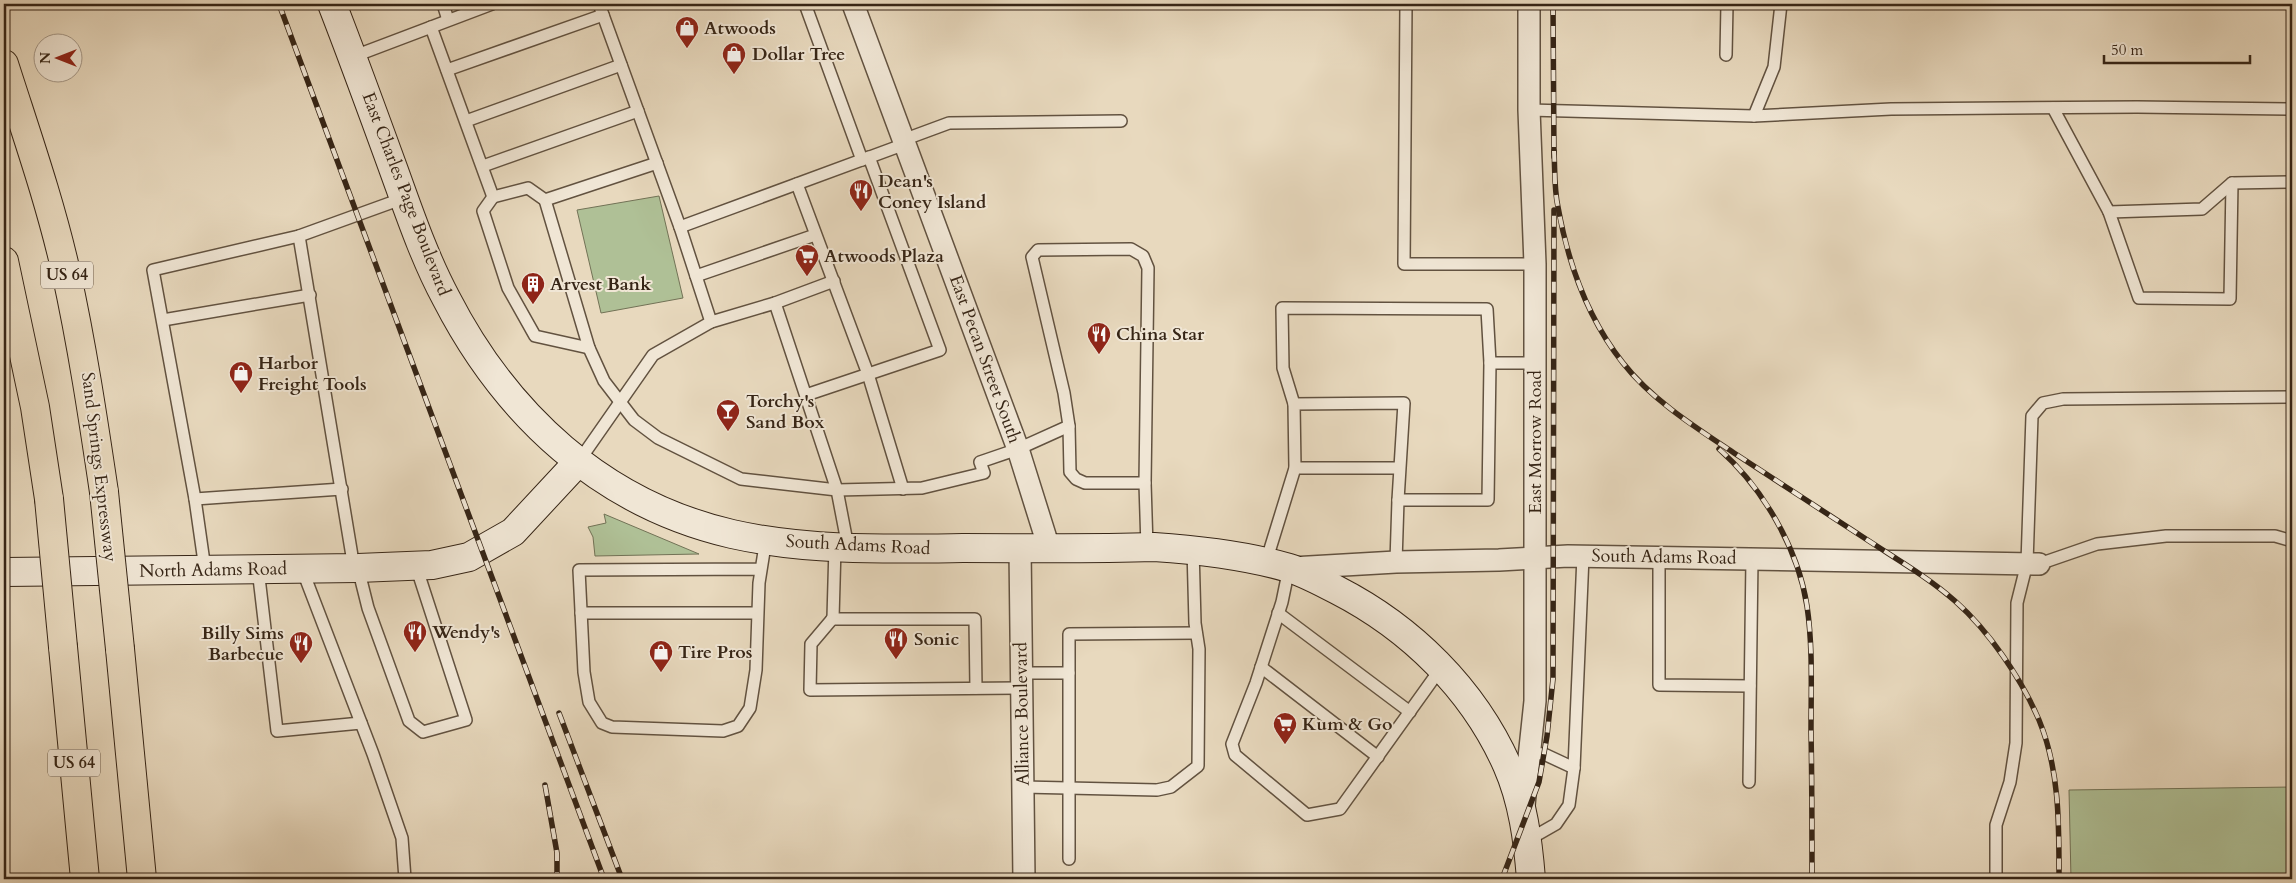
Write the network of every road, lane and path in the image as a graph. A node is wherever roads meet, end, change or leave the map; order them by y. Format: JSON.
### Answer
{"nodes":[{"id":1,"x":332,"y":4,"type":"edge"},
{"id":2,"x":443,"y":4,"type":"edge"},
{"id":3,"x":492,"y":4,"type":"edge"},
{"id":4,"x":599,"y":4,"type":"edge"},
{"id":5,"x":805,"y":4,"type":"edge"},
{"id":6,"x":853,"y":4,"type":"edge"},
{"id":7,"x":1406,"y":4,"type":"edge"},
{"id":8,"x":1529,"y":4,"type":"edge"},
{"id":9,"x":1727,"y":4,"type":"edge"},
{"id":10,"x":1781,"y":4,"type":"edge"},
{"id":11,"x":603,"y":16,"type":"junction"},
{"id":12,"x":448,"y":20,"type":"junction"},
{"id":13,"x":431,"y":27,"type":"junction"},
{"id":14,"x":1726,"y":55,"type":"dead end"},
{"id":15,"x":352,"y":57,"type":"junction"},
{"id":16,"x":4,"y":64,"type":"edge"},
{"id":17,"x":621,"y":64,"type":"junction"},
{"id":18,"x":447,"y":70,"type":"junction"},
{"id":19,"x":2053,"y":108,"type":"junction"},
{"id":20,"x":2292,"y":109,"type":"edge"},
{"id":21,"x":1529,"y":110,"type":"junction"},
{"id":22,"x":638,"y":112,"type":"junction"},
{"id":23,"x":1754,"y":116,"type":"junction"},
{"id":24,"x":466,"y":121,"type":"junction"},
{"id":25,"x":1121,"y":122,"type":"dead end"},
{"id":26,"x":904,"y":142,"type":"junction"},
{"id":27,"x":865,"y":158,"type":"junction"},
{"id":28,"x":656,"y":163,"type":"junction"},
{"id":29,"x":484,"y":166,"type":"junction"},
{"id":30,"x":2292,"y":182,"type":"edge"},
{"id":31,"x":2232,"y":183,"type":"junction"},
{"id":32,"x":797,"y":184,"type":"junction"},
{"id":33,"x":493,"y":196,"type":"junction"},
{"id":34,"x":404,"y":198,"type":"junction"},
{"id":35,"x":545,"y":200,"type":"junction"},
{"id":36,"x":2109,"y":212,"type":"junction"},
{"id":37,"x":680,"y":227,"type":"junction"},
{"id":38,"x":815,"y":235,"type":"junction"},
{"id":39,"x":299,"y":236,"type":"junction"},
{"id":40,"x":4,"y":260,"type":"edge"},
{"id":41,"x":1535,"y":264,"type":"junction"},
{"id":42,"x":696,"y":276,"type":"junction"},
{"id":43,"x":834,"y":281,"type":"junction"},
{"id":44,"x":310,"y":295,"type":"junction"},
{"id":45,"x":775,"y":303,"type":"junction"},
{"id":46,"x":162,"y":320,"type":"junction"},
{"id":47,"x":711,"y":322,"type":"junction"},
{"id":48,"x":589,"y":348,"type":"junction"},
{"id":49,"x":1490,"y":363,"type":"junction"},
{"id":50,"x":1536,"y":363,"type":"junction"},
{"id":51,"x":868,"y":374,"type":"junction"},
{"id":52,"x":806,"y":395,"type":"junction"},
{"id":53,"x":2292,"y":397,"type":"edge"},
{"id":54,"x":619,"y":403,"type":"junction"},
{"id":55,"x":1294,"y":404,"type":"junction"},
{"id":56,"x":1069,"y":426,"type":"junction"},
{"id":57,"x":1018,"y":449,"type":"junction"},
{"id":58,"x":579,"y":461,"type":"junction"},
{"id":59,"x":1296,"y":468,"type":"junction"},
{"id":60,"x":1399,"y":468,"type":"junction"},
{"id":61,"x":1145,"y":483,"type":"junction"},
{"id":62,"x":342,"y":489,"type":"junction"},
{"id":63,"x":903,"y":489,"type":"junction"},
{"id":64,"x":837,"y":490,"type":"junction"},
{"id":65,"x":195,"y":498,"type":"junction"},
{"id":66,"x":1398,"y":500,"type":"junction"},
{"id":67,"x":766,"y":539,"type":"junction"},
{"id":68,"x":2292,"y":541,"type":"edge"},
{"id":69,"x":841,"y":547,"type":"junction"},
{"id":70,"x":1147,"y":547,"type":"junction"},
{"id":71,"x":1020,"y":548,"type":"junction"},
{"id":72,"x":1049,"y":548,"type":"junction"},
{"id":73,"x":1193,"y":550,"type":"junction"},
{"id":74,"x":1583,"y":556,"type":"junction"},
{"id":75,"x":1659,"y":557,"type":"junction"},
{"id":76,"x":1534,"y":558,"type":"junction"},
{"id":77,"x":1752,"y":559,"type":"junction"},
{"id":78,"x":1396,"y":562,"type":"junction"},
{"id":79,"x":2033,"y":564,"type":"junction"},
{"id":80,"x":416,"y":566,"type":"junction"},
{"id":81,"x":1278,"y":566,"type":"junction"},
{"id":82,"x":356,"y":568,"type":"junction"},
{"id":83,"x":205,"y":569,"type":"junction"},
{"id":84,"x":258,"y":569,"type":"junction"},
{"id":85,"x":301,"y":569,"type":"junction"},
{"id":86,"x":760,"y":569,"type":"junction"},
{"id":87,"x":4,"y":572,"type":"edge"},
{"id":88,"x":581,"y":613,"type":"junction"},
{"id":89,"x":757,"y":613,"type":"junction"},
{"id":90,"x":1278,"y":613,"type":"junction"},
{"id":91,"x":832,"y":619,"type":"junction"},
{"id":92,"x":1196,"y":634,"type":"junction"},
{"id":93,"x":1262,"y":666,"type":"junction"},
{"id":94,"x":1441,"y":668,"type":"junction"},
{"id":95,"x":1069,"y":672,"type":"junction"},
{"id":96,"x":1022,"y":681,"type":"junction"},
{"id":97,"x":1750,"y":686,"type":"junction"},
{"id":98,"x":976,"y":688,"type":"junction"},
{"id":99,"x":1410,"y":712,"type":"junction"},
{"id":100,"x":361,"y":723,"type":"junction"},
{"id":101,"x":1529,"y":753,"type":"junction"},
{"id":102,"x":1378,"y":757,"type":"junction"},
{"id":103,"x":1574,"y":768,"type":"junction"},
{"id":104,"x":1749,"y":782,"type":"dead end"},
{"id":105,"x":1023,"y":787,"type":"junction"},
{"id":106,"x":1069,"y":788,"type":"junction"},
{"id":107,"x":1526,"y":827,"type":"junction"},
{"id":108,"x":1069,"y":859,"type":"dead end"},
{"id":109,"x":85,"y":879,"type":"edge"},
{"id":110,"x":142,"y":879,"type":"edge"},
{"id":111,"x":405,"y":879,"type":"edge"},
{"id":112,"x":1024,"y":879,"type":"edge"},
{"id":113,"x":1531,"y":879,"type":"edge"},
{"id":114,"x":1996,"y":879,"type":"edge"}],
"edges":[{"from":1,"to":15,"type":"main road","name":"East Charles Page Boulevard"},
{"from":2,"to":12,"type":"lane"},
{"from":3,"to":12,"type":"lane"},
{"from":4,"to":11,"type":"lane"},
{"from":5,"to":27,"type":"lane"},
{"from":6,"to":26,"type":"street","name":"East Pecan Street South"},
{"from":7,"to":41,"type":"lane"},
{"from":8,"to":21,"type":"street","name":"East Morrow Road"},
{"from":9,"to":14,"type":"lane"},
{"from":10,"to":23,"type":"lane"},
{"from":11,"to":17,"type":"lane"},
{"from":11,"to":18,"type":"lane"},
{"from":12,"to":13,"type":"lane"},
{"from":13,"to":15,"type":"lane"},
{"from":13,"to":18,"type":"lane"},
{"from":15,"to":34,"type":"main road","name":"East Charles Page Boulevard"},
{"from":16,"to":110,"type":"highway","name":"Sand Springs Expressway","number":"US 64","bridge":true},
{"from":17,"to":22,"type":"lane"},
{"from":17,"to":24,"type":"lane"},
{"from":18,"to":24,"type":"lane"},
{"from":19,"to":20,"type":"lane"},
{"from":19,"to":23,"type":"lane"},
{"from":19,"to":36,"type":"lane"},
{"from":21,"to":23,"type":"lane"},
{"from":21,"to":41,"type":"street","name":"East Morrow Road"},
{"from":22,"to":28,"type":"lane"},
{"from":22,"to":29,"type":"lane"},
{"from":24,"to":29,"type":"lane"},
{"from":25,"to":26,"type":"lane"},
{"from":26,"to":27,"type":"lane"},
{"from":26,"to":57,"type":"street","name":"East Pecan Street South"},
{"from":27,"to":32,"type":"lane"},
{"from":27,"to":51,"type":"lane"},
{"from":28,"to":35,"type":"lane"},
{"from":28,"to":37,"type":"lane"},
{"from":29,"to":33,"type":"lane"},
{"from":30,"to":31,"type":"lane"},
{"from":31,"to":36,"type":"lane"},
{"from":31,"to":36,"type":"lane"},
{"from":32,"to":37,"type":"lane"},
{"from":32,"to":38,"type":"lane"},
{"from":33,"to":35,"type":"lane"},
{"from":33,"to":48,"type":"lane"},
{"from":34,"to":39,"type":"lane"},
{"from":34,"to":58,"type":"main road","name":"East Charles Page Boulevard"},
{"from":35,"to":48,"type":"lane"},
{"from":37,"to":42,"type":"lane"},
{"from":38,"to":42,"type":"lane"},
{"from":38,"to":43,"type":"lane"},
{"from":39,"to":44,"type":"lane"},
{"from":39,"to":46,"type":"lane"},
{"from":40,"to":109,"type":"highway","number":"US 64","bridge":true},
{"from":41,"to":50,"type":"street","name":"East Morrow Road"},
{"from":42,"to":47,"type":"lane"},
{"from":43,"to":45,"type":"lane"},
{"from":43,"to":51,"type":"lane"},
{"from":44,"to":46,"type":"lane"},
{"from":44,"to":62,"type":"lane"},
{"from":45,"to":47,"type":"lane"},
{"from":45,"to":52,"type":"lane"},
{"from":46,"to":65,"type":"lane"},
{"from":47,"to":54,"type":"lane"},
{"from":48,"to":54,"type":"lane"},
{"from":49,"to":50,"type":"lane"},
{"from":49,"to":55,"type":"lane"},
{"from":49,"to":66,"type":"lane"},
{"from":50,"to":76,"type":"street","name":"East Morrow Road"},
{"from":51,"to":52,"type":"lane"},
{"from":51,"to":63,"type":"lane"},
{"from":52,"to":64,"type":"lane"},
{"from":53,"to":79,"type":"lane"},
{"from":54,"to":58,"type":"lane"},
{"from":54,"to":64,"type":"lane"},
{"from":55,"to":59,"type":"lane"},
{"from":55,"to":60,"type":"lane"},
{"from":56,"to":57,"type":"lane"},
{"from":56,"to":61,"type":"lane"},
{"from":56,"to":61,"type":"lane"},
{"from":57,"to":63,"type":"lane"},
{"from":57,"to":72,"type":"street","name":"East Pecan Street South"},
{"from":58,"to":67,"type":"main road","name":"South Adams Road"},
{"from":58,"to":80,"type":"main road"},
{"from":59,"to":60,"type":"lane"},
{"from":59,"to":81,"type":"lane"},
{"from":60,"to":66,"type":"lane"},
{"from":61,"to":70,"type":"lane"},
{"from":62,"to":65,"type":"lane"},
{"from":62,"to":82,"type":"lane"},
{"from":63,"to":64,"type":"lane"},
{"from":64,"to":69,"type":"lane"},
{"from":65,"to":83,"type":"lane"},
{"from":66,"to":78,"type":"lane"},
{"from":67,"to":69,"type":"main road","name":"South Adams Road"},
{"from":67,"to":86,"type":"lane"},
{"from":68,"to":79,"type":"lane"},
{"from":69,"to":71,"type":"main road","name":"South Adams Road"},
{"from":69,"to":91,"type":"lane"},
{"from":70,"to":72,"type":"main road","name":"South Adams Road"},
{"from":70,"to":73,"type":"main road","name":"South Adams Road"},
{"from":71,"to":72,"type":"main road","name":"South Adams Road"},
{"from":71,"to":96,"type":"street","name":"Alliance Boulevard"},
{"from":73,"to":81,"type":"main road","name":"South Adams Road"},
{"from":73,"to":92,"type":"lane"},
{"from":74,"to":75,"type":"street","name":"South Adams Road"},
{"from":74,"to":76,"type":"street","name":"South Adams Road"},
{"from":74,"to":103,"type":"lane"},
{"from":75,"to":77,"type":"street","name":"South Adams Road"},
{"from":75,"to":97,"type":"lane"},
{"from":76,"to":78,"type":"street","name":"South Adams Road"},
{"from":76,"to":101,"type":"street","name":"East Morrow Road"},
{"from":77,"to":79,"type":"street","name":"South Adams Road"},
{"from":77,"to":97,"type":"lane"},
{"from":78,"to":81,"type":"street","name":"South Adams Road"},
{"from":79,"to":114,"type":"lane"},
{"from":80,"to":82,"type":"main road"},
{"from":80,"to":82,"type":"lane"},
{"from":81,"to":90,"type":"lane"},
{"from":81,"to":94,"type":"main road","name":"South Adams Road"},
{"from":82,"to":85,"type":"main road"},
{"from":83,"to":84,"type":"main road","name":"North Adams Road"},
{"from":83,"to":87,"type":"main road","name":"North Adams Road"},
{"from":84,"to":85,"type":"main road","name":"North Adams Road"},
{"from":84,"to":100,"type":"lane"},
{"from":85,"to":100,"type":"lane"},
{"from":86,"to":88,"type":"lane"},
{"from":86,"to":89,"type":"lane"},
{"from":88,"to":89,"type":"lane"},
{"from":88,"to":89,"type":"lane"},
{"from":90,"to":93,"type":"lane"},
{"from":90,"to":99,"type":"lane"},
{"from":91,"to":98,"type":"lane"},
{"from":91,"to":98,"type":"lane"},
{"from":92,"to":95,"type":"lane"},
{"from":92,"to":106,"type":"lane"},
{"from":93,"to":102,"type":"lane"},
{"from":93,"to":102,"type":"lane"},
{"from":94,"to":99,"type":"lane"},
{"from":94,"to":107,"type":"main road","name":"South Adams Road"},
{"from":95,"to":96,"type":"lane"},
{"from":95,"to":106,"type":"lane"},
{"from":96,"to":98,"type":"lane"},
{"from":96,"to":105,"type":"street","name":"Alliance Boulevard"},
{"from":97,"to":104,"type":"lane"},
{"from":99,"to":102,"type":"lane"},
{"from":100,"to":111,"type":"lane"},
{"from":101,"to":103,"type":"lane"},
{"from":101,"to":107,"type":"street","name":"East Morrow Road"},
{"from":103,"to":107,"type":"lane"},
{"from":105,"to":106,"type":"lane"},
{"from":105,"to":112,"type":"street","name":"Alliance Boulevard"},
{"from":106,"to":108,"type":"lane"},
{"from":107,"to":113,"type":"main road","name":"East Morrow Road"}]}
